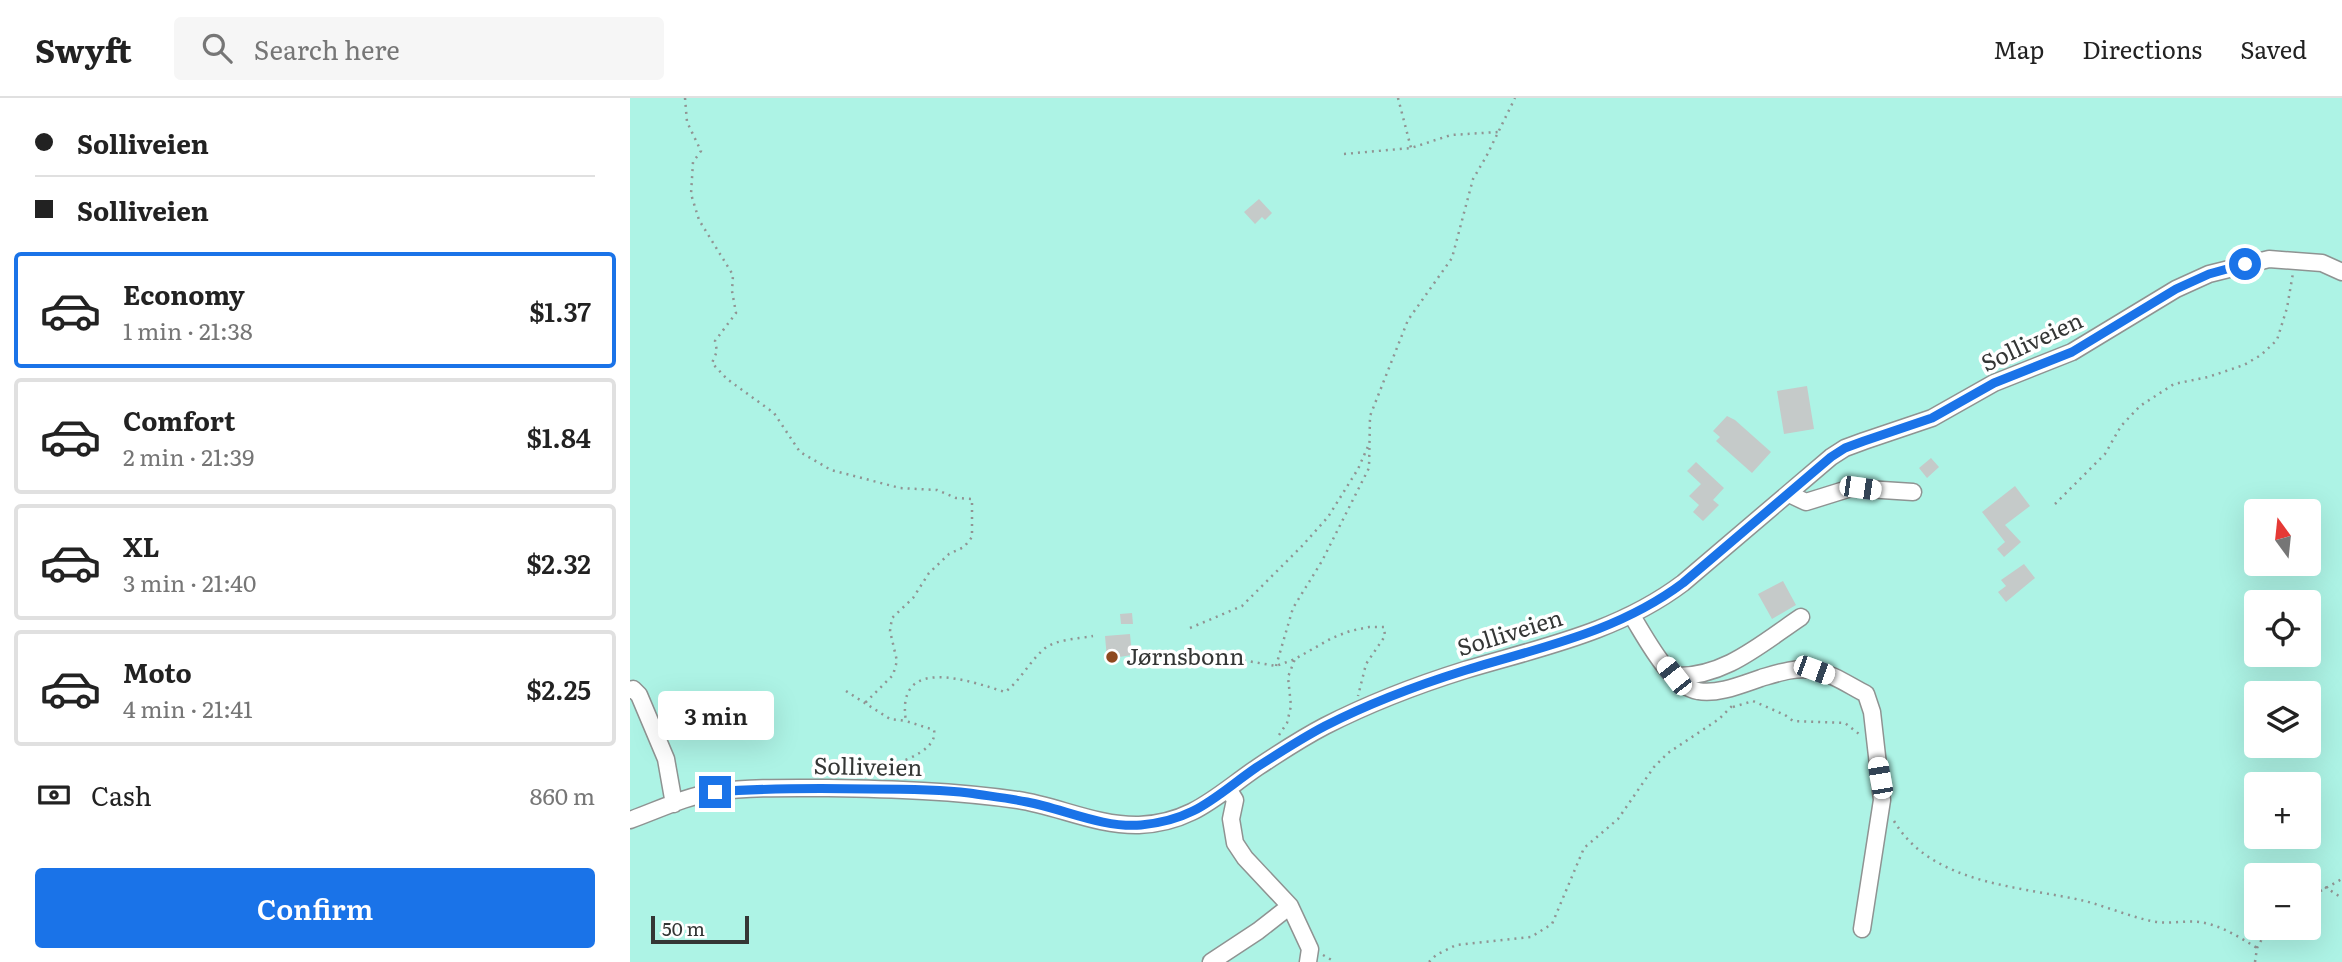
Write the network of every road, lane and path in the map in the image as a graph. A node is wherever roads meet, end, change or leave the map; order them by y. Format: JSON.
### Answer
{"nodes":[{"id":1,"x":685,"y":98,"type":"edge"},
{"id":2,"x":1398,"y":98,"type":"edge"},
{"id":3,"x":1515,"y":98,"type":"edge"},
{"id":4,"x":1498,"y":132,"type":"junction"},
{"id":5,"x":1411,"y":148,"type":"junction"},
{"id":6,"x":1344,"y":155,"type":"dead end"},
{"id":7,"x":2295,"y":260,"type":"junction"},
{"id":8,"x":2342,"y":272,"type":"edge"},
{"id":9,"x":1370,"y":441,"type":"junction"},
{"id":10,"x":1913,"y":492,"type":"dead end"},
{"id":11,"x":1789,"y":494,"type":"junction"},
{"id":12,"x":2055,"y":504,"type":"dead end"},
{"id":13,"x":1632,"y":615,"type":"junction"},
{"id":14,"x":1801,"y":617,"type":"dead end"},
{"id":15,"x":1190,"y":628,"type":"dead end"},
{"id":16,"x":1093,"y":636,"type":"dead end"},
{"id":17,"x":1202,"y":658,"type":"dead end"},
{"id":18,"x":1295,"y":659,"type":"junction"},
{"id":19,"x":1276,"y":666,"type":"junction"},
{"id":20,"x":1674,"y":676,"type":"junction"},
{"id":21,"x":630,"y":690,"type":"edge"},
{"id":22,"x":846,"y":691,"type":"dead end"},
{"id":23,"x":865,"y":703,"type":"junction"},
{"id":24,"x":1354,"y":712,"type":"junction"},
{"id":25,"x":906,"y":721,"type":"junction"},
{"id":26,"x":1273,"y":744,"type":"dead end"},
{"id":27,"x":1876,"y":752,"type":"junction"},
{"id":28,"x":860,"y":776,"type":"dead end"},
{"id":29,"x":1229,"y":790,"type":"junction"},
{"id":30,"x":1882,"y":800,"type":"junction"},
{"id":31,"x":674,"y":804,"type":"junction"},
{"id":32,"x":630,"y":820,"type":"edge"},
{"id":33,"x":2342,"y":879,"type":"edge"},
{"id":34,"x":2325,"y":887,"type":"junction"},
{"id":35,"x":2321,"y":890,"type":"edge"},
{"id":36,"x":2342,"y":898,"type":"edge"},
{"id":37,"x":1290,"y":906,"type":"junction"},
{"id":38,"x":1863,"y":929,"type":"dead end"},
{"id":39,"x":2261,"y":940,"type":"edge"},
{"id":40,"x":2257,"y":948,"type":"junction"},
{"id":41,"x":1211,"y":962,"type":"edge"},
{"id":42,"x":1308,"y":962,"type":"edge"},
{"id":43,"x":1429,"y":962,"type":"edge"},
{"id":44,"x":2255,"y":962,"type":"edge"}],
"edges":[{"from":1,"to":23,"type":"path"},
{"from":2,"to":5,"type":"path"},
{"from":3,"to":4,"type":"path"},
{"from":4,"to":5,"type":"path"},
{"from":4,"to":9,"type":"path"},
{"from":5,"to":6,"type":"path"},
{"from":7,"to":8,"type":"street","name":"Solliveien"},
{"from":7,"to":11,"type":"street","name":"Solliveien"},
{"from":7,"to":12,"type":"path"},
{"from":9,"to":15,"type":"path"},
{"from":9,"to":19,"type":"path"},
{"from":10,"to":11,"type":"street"},
{"from":11,"to":13,"type":"street","name":"Solliveien"},
{"from":13,"to":20,"type":"street"},
{"from":13,"to":24,"type":"street","name":"Solliveien"},
{"from":14,"to":20,"type":"street"},
{"from":16,"to":25,"type":"path"},
{"from":17,"to":19,"type":"path"},
{"from":18,"to":19,"type":"path"},
{"from":18,"to":24,"type":"path"},
{"from":18,"to":26,"type":"path"},
{"from":20,"to":27,"type":"street"},
{"from":21,"to":31,"type":"street"},
{"from":22,"to":23,"type":"path"},
{"from":23,"to":25,"type":"path"},
{"from":24,"to":29,"type":"street","name":"Solliveien"},
{"from":25,"to":28,"type":"path"},
{"from":27,"to":30,"type":"street"},
{"from":27,"to":43,"type":"path"},
{"from":29,"to":31,"type":"street","name":"Solliveien"},
{"from":29,"to":37,"type":"street"},
{"from":30,"to":38,"type":"street"},
{"from":30,"to":40,"type":"path"},
{"from":31,"to":32,"type":"street","name":"Solliveien"},
{"from":33,"to":34,"type":"path"},
{"from":34,"to":35,"type":"path"},
{"from":34,"to":36,"type":"path"},
{"from":37,"to":41,"type":"street"},
{"from":37,"to":42,"type":"street"},
{"from":39,"to":40,"type":"path"},
{"from":40,"to":44,"type":"path"}]}
